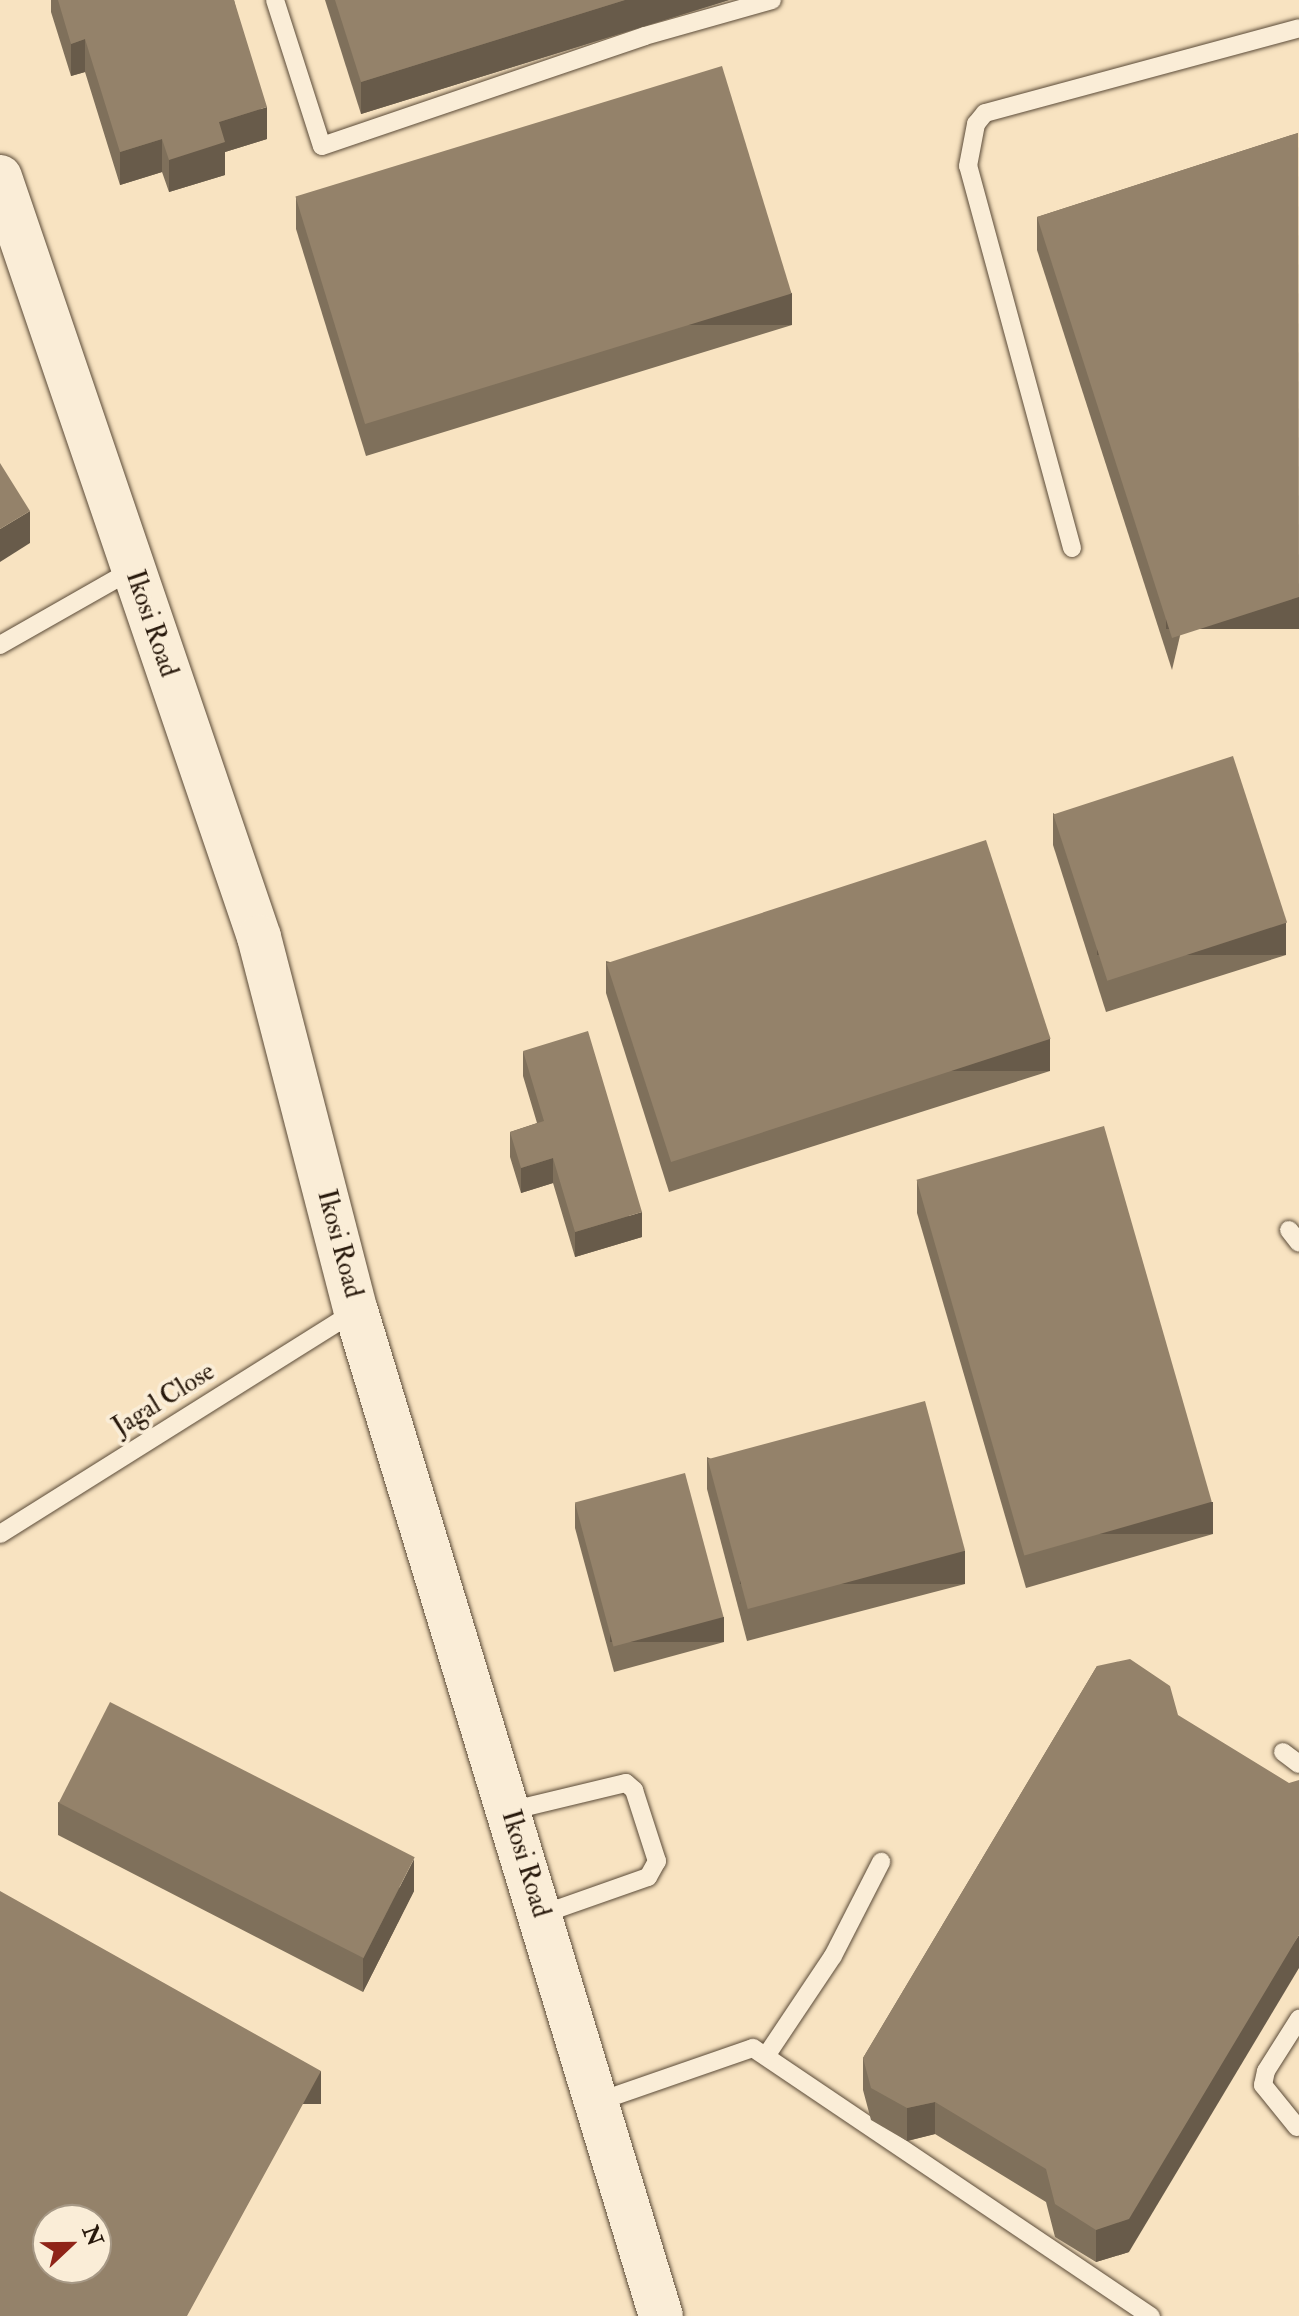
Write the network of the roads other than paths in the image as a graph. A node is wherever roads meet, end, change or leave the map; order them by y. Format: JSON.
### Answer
{"nodes":[{"id":1,"x":275,"y":0,"type":"edge"},
{"id":2,"x":772,"y":0,"type":"edge"},
{"id":3,"x":1299,"y":28,"type":"edge"},
{"id":4,"x":0,"y":177,"type":"edge"},
{"id":5,"x":9,"y":238,"type":"edge"},
{"id":6,"x":1072,"y":548,"type":"dead end"},
{"id":7,"x":132,"y":570,"type":"junction"},
{"id":8,"x":0,"y":645,"type":"edge"},
{"id":9,"x":356,"y":1311,"type":"junction"},
{"id":10,"x":0,"y":1534,"type":"edge"},
{"id":11,"x":1283,"y":1752,"type":"dead end"},
{"id":12,"x":1299,"y":1764,"type":"edge"},
{"id":13,"x":509,"y":1811,"type":"junction"},
{"id":14,"x":881,"y":1862,"type":"dead end"},
{"id":15,"x":540,"y":1915,"type":"junction"},
{"id":16,"x":1299,"y":2019,"type":"edge"},
{"id":17,"x":766,"y":2056,"type":"junction"},
{"id":18,"x":597,"y":2102,"type":"junction"},
{"id":19,"x":1297,"y":2127,"type":"dead end"},
{"id":20,"x":1142,"y":2313,"type":"edge"},
{"id":21,"x":661,"y":2316,"type":"edge"}],
"edges":[{"from":1,"to":2,"type":"lane"},
{"from":3,"to":6,"type":"lane"},
{"from":4,"to":5,"type":"street","name":"Ikosi Road"},
{"from":5,"to":7,"type":"street","name":"Ikosi Road"},
{"from":7,"to":8,"type":"lane"},
{"from":7,"to":9,"type":"street","name":"Ikosi Road"},
{"from":9,"to":10,"type":"lane","name":"Jagal Close"},
{"from":9,"to":13,"type":"street","name":"Ikosi Road"},
{"from":11,"to":12,"type":"lane"},
{"from":13,"to":15,"type":"street","name":"Ikosi Road"},
{"from":13,"to":15,"type":"lane"},
{"from":14,"to":17,"type":"lane"},
{"from":15,"to":18,"type":"street","name":"Ikosi Road"},
{"from":16,"to":19,"type":"lane"},
{"from":17,"to":18,"type":"lane"},
{"from":17,"to":20,"type":"lane"},
{"from":18,"to":21,"type":"street","name":"Ikosi Road"}]}
